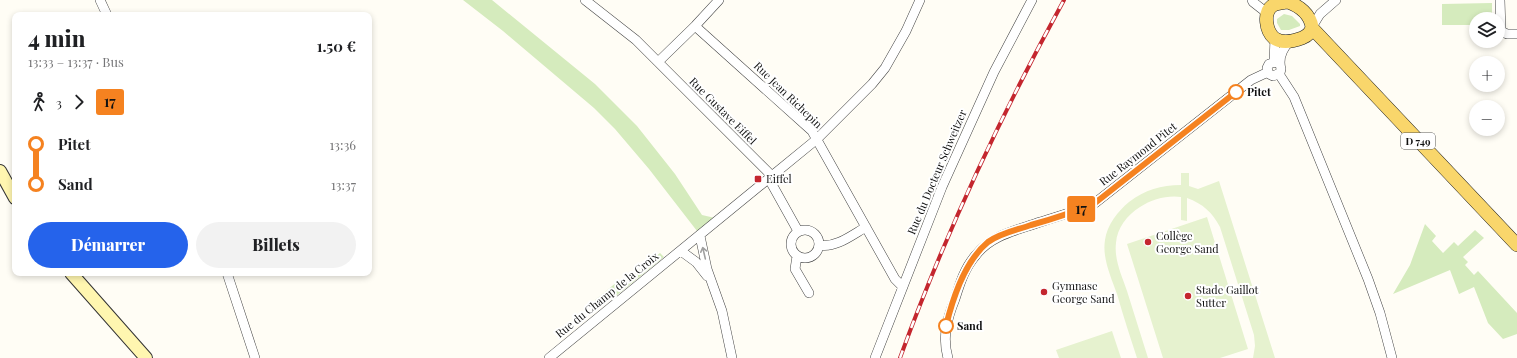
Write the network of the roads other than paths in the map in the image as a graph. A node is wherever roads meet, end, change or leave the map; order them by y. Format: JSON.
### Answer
{"nodes":[{"id":1,"x":100,"y":0,"type":"edge"},
{"id":2,"x":585,"y":0,"type":"edge"},
{"id":3,"x":719,"y":0,"type":"edge"},
{"id":4,"x":920,"y":0,"type":"edge"},
{"id":5,"x":1032,"y":0,"type":"edge"},
{"id":6,"x":1252,"y":0,"type":"edge"},
{"id":7,"x":1336,"y":0,"type":"edge"},
{"id":8,"x":1500,"y":0,"type":"edge"},
{"id":9,"x":1287,"y":1,"type":"edge"},
{"id":10,"x":1270,"y":6,"type":"edge"},
{"id":11,"x":106,"y":12,"type":"edge"},
{"id":12,"x":695,"y":26,"type":"junction"},
{"id":13,"x":1311,"y":29,"type":"junction"},
{"id":14,"x":1517,"y":34,"type":"edge"},
{"id":15,"x":1275,"y":38,"type":"junction"},
{"id":16,"x":1290,"y":41,"type":"junction"},
{"id":17,"x":658,"y":62,"type":"junction"},
{"id":18,"x":1277,"y":63,"type":"junction"},
{"id":19,"x":1268,"y":72,"type":"junction"},
{"id":20,"x":1279,"y":74,"type":"junction"},
{"id":21,"x":817,"y":139,"type":"junction"},
{"id":22,"x":0,"y":171,"type":"edge"},
{"id":23,"x":770,"y":178,"type":"junction"},
{"id":24,"x":12,"y":193,"type":"edge"},
{"id":25,"x":866,"y":227,"type":"junction"},
{"id":26,"x":798,"y":231,"type":"junction"},
{"id":27,"x":700,"y":236,"type":"junction"},
{"id":28,"x":820,"y":244,"type":"junction"},
{"id":29,"x":1517,"y":245,"type":"edge"},
{"id":30,"x":681,"y":251,"type":"junction"},
{"id":31,"x":797,"y":256,"type":"junction"},
{"id":32,"x":74,"y":276,"type":"edge"},
{"id":33,"x":228,"y":276,"type":"edge"},
{"id":34,"x":903,"y":287,"type":"junction"},
{"id":35,"x":809,"y":293,"type":"dead end"},
{"id":36,"x":718,"y":296,"type":"junction"},
{"id":37,"x":146,"y":358,"type":"edge"},
{"id":38,"x":255,"y":358,"type":"edge"},
{"id":39,"x":550,"y":358,"type":"edge"},
{"id":40,"x":732,"y":358,"type":"edge"},
{"id":41,"x":876,"y":358,"type":"edge"},
{"id":42,"x":948,"y":358,"type":"edge"},
{"id":43,"x":1392,"y":358,"type":"edge"}],
"edges":[{"from":1,"to":11,"type":"street"},
{"from":2,"to":17,"type":"street","name":"Rue Gustave Eiffel"},
{"from":3,"to":12,"type":"street"},
{"from":4,"to":21,"type":"street","name":"Rue du Champ de la Croix"},
{"from":5,"to":34,"type":"street","name":"Rue du Docteur Schweitzer"},
{"from":6,"to":10,"type":"street"},
{"from":7,"to":13,"type":"street"},
{"from":8,"to":14,"type":"street"},
{"from":9,"to":10,"type":"main road"},
{"from":9,"to":13,"type":"main road"},
{"from":10,"to":15,"type":"main road"},
{"from":12,"to":17,"type":"street"},
{"from":12,"to":21,"type":"street","name":"Rue Jean Richepin"},
{"from":13,"to":16,"type":"main road"},
{"from":13,"to":29,"type":"main road","number":"D 749"},
{"from":15,"to":16,"type":"main road"},
{"from":15,"to":18,"type":"street"},
{"from":16,"to":18,"type":"street"},
{"from":17,"to":23,"type":"street","name":"Rue Gustave Eiffel"},
{"from":18,"to":19,"type":"street"},
{"from":18,"to":20,"type":"street"},
{"from":19,"to":20,"type":"street"},
{"from":19,"to":42,"type":"street","name":"Rue Raymond Pitet"},
{"from":20,"to":43,"type":"street"},
{"from":21,"to":23,"type":"street","name":"Rue du Champ de la Croix"},
{"from":21,"to":25,"type":"street","name":"Rue Jean Richepin"},
{"from":22,"to":24,"type":"street"},
{"from":23,"to":26,"type":"street","name":"Rue Gustave Eiffel"},
{"from":23,"to":27,"type":"street","name":"Rue du Champ de la Croix"},
{"from":25,"to":28,"type":"street"},
{"from":25,"to":34,"type":"street","name":"Rue Jean Richepin"},
{"from":26,"to":28,"type":"street"},
{"from":26,"to":31,"type":"street"},
{"from":27,"to":30,"type":"street","name":"Rue du Champ de la Croix"},
{"from":36,"to":27,"type":"street","one_way":true},
{"from":28,"to":31,"type":"street"},
{"from":30,"to":36,"type":"street"},
{"from":30,"to":39,"type":"street","name":"Rue du Champ de la Croix"},
{"from":31,"to":35,"type":"street"},
{"from":32,"to":37,"type":"street"},
{"from":33,"to":38,"type":"street"},
{"from":34,"to":41,"type":"street","name":"Rue du Docteur Schweitzer"},
{"from":36,"to":40,"type":"street"}]}
